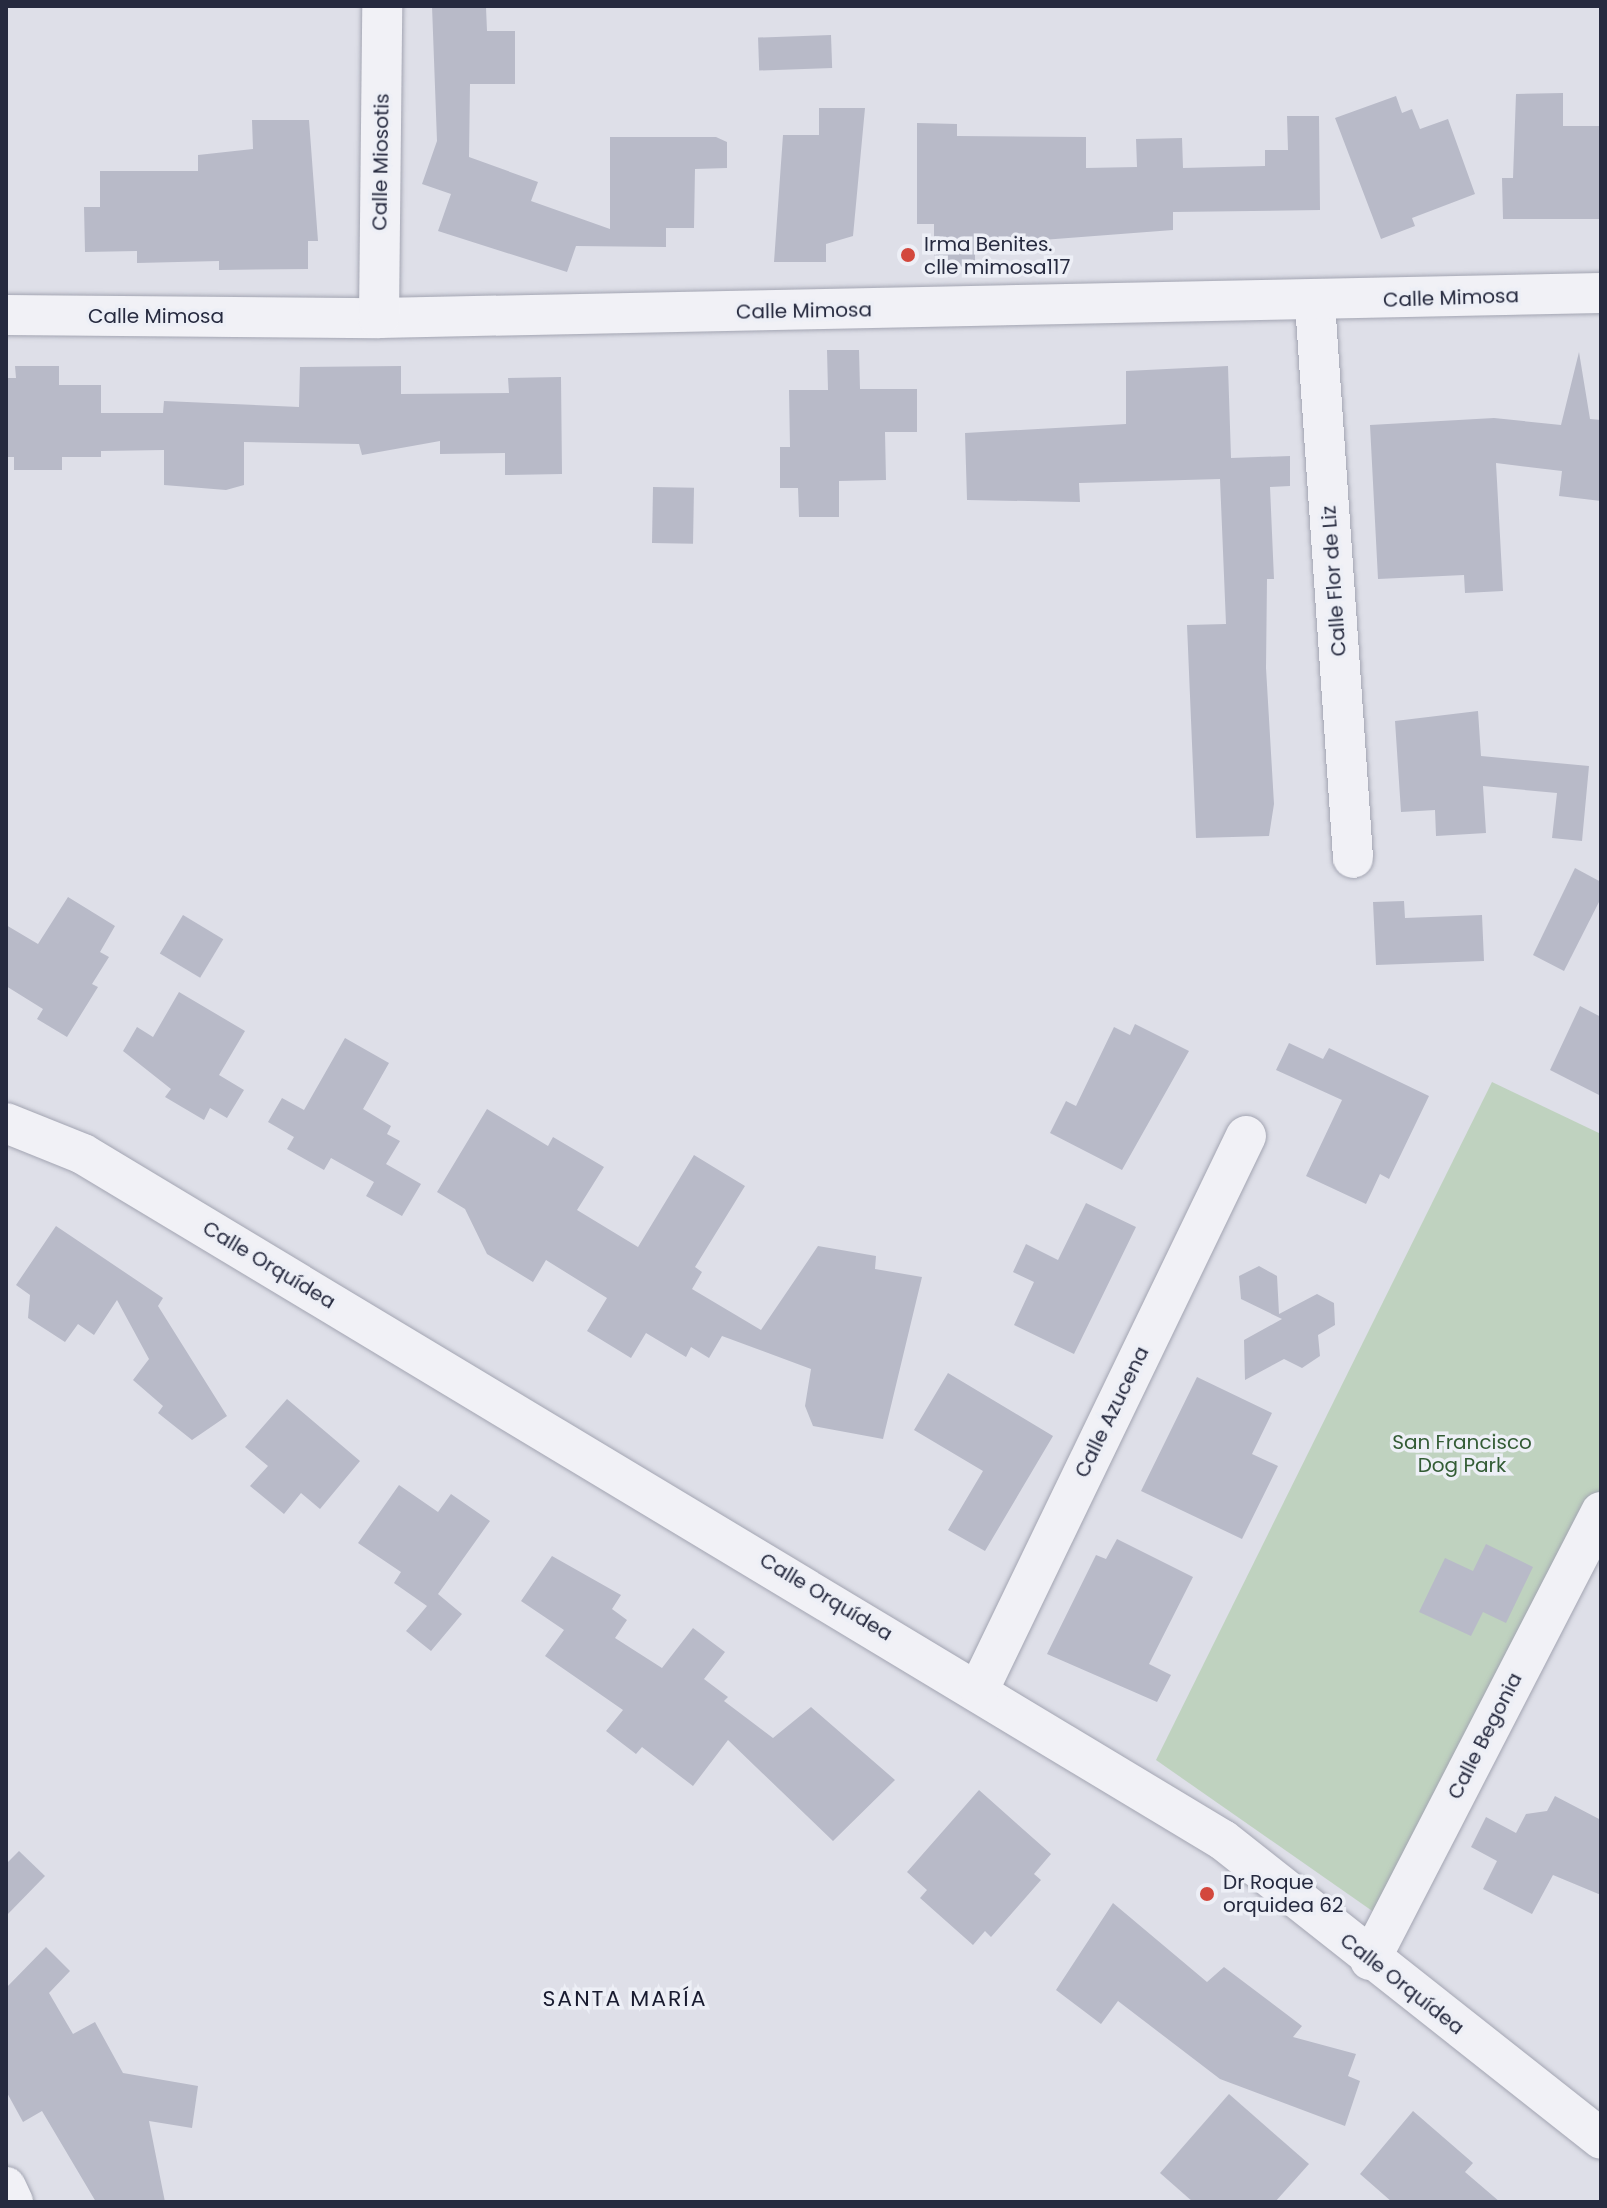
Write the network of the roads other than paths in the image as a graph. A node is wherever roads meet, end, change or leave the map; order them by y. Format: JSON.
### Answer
{"nodes":[{"id":1,"x":382,"y":6,"type":"edge"},
{"id":2,"x":1601,"y":293,"type":"edge"},
{"id":3,"x":1315,"y":303,"type":"junction"},
{"id":4,"x":6,"y":315,"type":"edge"},
{"id":5,"x":379,"y":318,"type":"junction"},
{"id":6,"x":1353,"y":858,"type":"dead end"},
{"id":7,"x":6,"y":1123,"type":"edge"},
{"id":8,"x":1246,"y":1136,"type":"dead end"},
{"id":9,"x":1601,"y":1512,"type":"edge"},
{"id":10,"x":979,"y":1689,"type":"junction"},
{"id":11,"x":1370,"y":1960,"type":"junction"},
{"id":12,"x":1601,"y":2139,"type":"edge"},
{"id":13,"x":6,"y":2187,"type":"edge"},
{"id":14,"x":13,"y":2202,"type":"edge"}],
"edges":[{"from":1,"to":5,"type":"street","name":"Calle Miosotis"},
{"from":2,"to":3,"type":"street","name":"Calle Mimosa"},
{"from":3,"to":5,"type":"street","name":"Calle Mimosa"},
{"from":3,"to":6,"type":"street","name":"Calle Flor de Liz"},
{"from":4,"to":5,"type":"street","name":"Calle Mimosa"},
{"from":7,"to":10,"type":"street","name":"Calle Orquídea"},
{"from":8,"to":10,"type":"street","name":"Calle Azucena"},
{"from":9,"to":11,"type":"street","name":"Calle Begonia"},
{"from":10,"to":11,"type":"street","name":"Calle Orquídea"},
{"from":11,"to":12,"type":"street","name":"Calle Orquídea"},
{"from":13,"to":14,"type":"street"}]}
